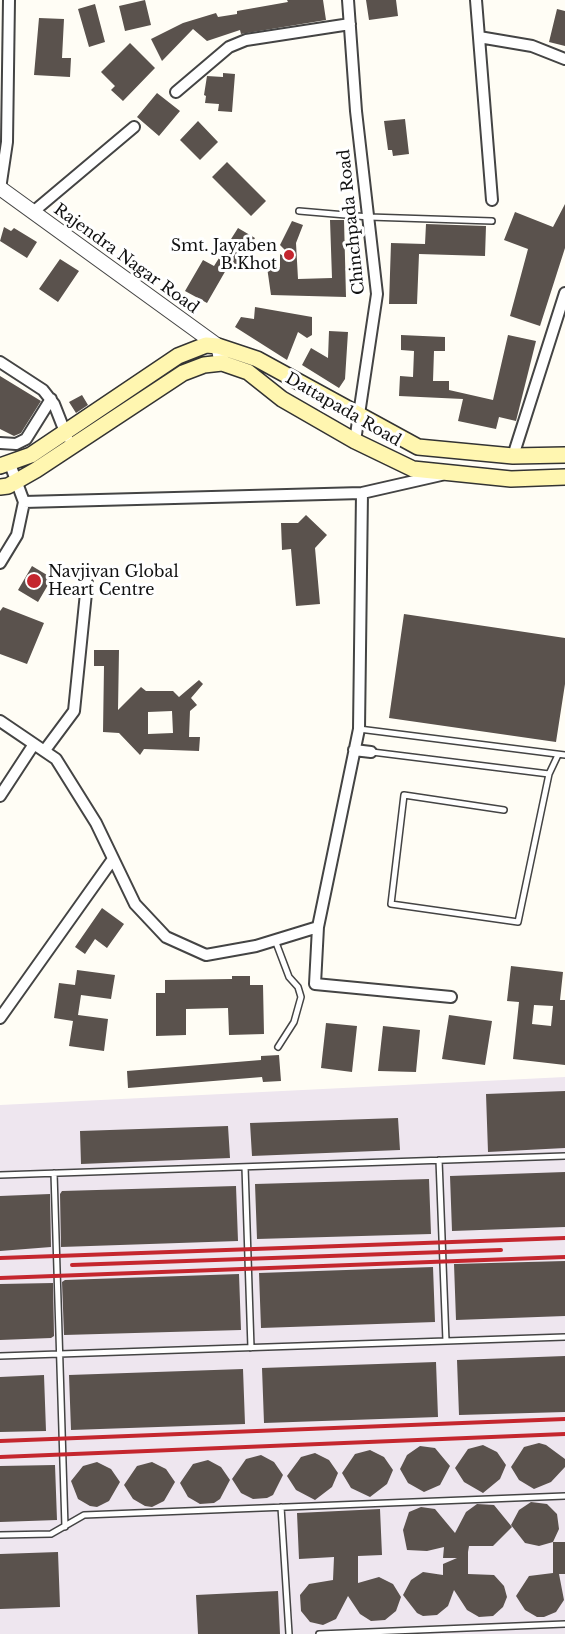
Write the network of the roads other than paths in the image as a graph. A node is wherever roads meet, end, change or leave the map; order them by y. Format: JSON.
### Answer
{"nodes":[{"id":1,"x":9,"y":0,"type":"edge"},
{"id":2,"x":348,"y":0,"type":"edge"},
{"id":3,"x":476,"y":0,"type":"edge"},
{"id":4,"x":350,"y":24,"type":"junction"},
{"id":5,"x":479,"y":37,"type":"junction"},
{"id":6,"x":565,"y":59,"type":"edge"},
{"id":7,"x":176,"y":92,"type":"dead end"},
{"id":8,"x":134,"y":127,"type":"dead end"},
{"id":9,"x":0,"y":188,"type":"edge"},
{"id":10,"x":492,"y":200,"type":"dead end"},
{"id":11,"x":299,"y":211,"type":"dead end"},
{"id":12,"x":33,"y":212,"type":"junction"},
{"id":13,"x":368,"y":216,"type":"junction"},
{"id":14,"x":492,"y":221,"type":"dead end"},
{"id":15,"x":565,"y":294,"type":"edge"},
{"id":16,"x":218,"y":346,"type":"junction"},
{"id":17,"x":0,"y":362,"type":"edge"},
{"id":18,"x":222,"y":363,"type":"junction"},
{"id":19,"x":51,"y":399,"type":"junction"},
{"id":20,"x":357,"y":416,"type":"junction"},
{"id":21,"x":68,"y":440,"type":"junction"},
{"id":22,"x":355,"y":441,"type":"junction"},
{"id":23,"x":0,"y":443,"type":"edge"},
{"id":24,"x":565,"y":455,"type":"edge"},
{"id":25,"x":28,"y":456,"type":"junction"},
{"id":26,"x":513,"y":456,"type":"junction"},
{"id":27,"x":5,"y":465,"type":"edge"},
{"id":28,"x":451,"y":473,"type":"junction"},
{"id":29,"x":565,"y":477,"type":"edge"},
{"id":30,"x":18,"y":481,"type":"junction"},
{"id":31,"x":0,"y":487,"type":"edge"},
{"id":32,"x":362,"y":493,"type":"junction"},
{"id":33,"x":24,"y":502,"type":"junction"},
{"id":34,"x":0,"y":563,"type":"edge"},
{"id":35,"x":87,"y":583,"type":"dead end"},
{"id":36,"x":0,"y":721,"type":"edge"},
{"id":37,"x":359,"y":729,"type":"junction"},
{"id":38,"x":34,"y":744,"type":"junction"},
{"id":39,"x":45,"y":750,"type":"junction"},
{"id":40,"x":354,"y":750,"type":"junction"},
{"id":41,"x":371,"y":752,"type":"joint"},
{"id":42,"x":558,"y":755,"type":"junction"},
{"id":43,"x":565,"y":755,"type":"edge"},
{"id":44,"x":549,"y":774,"type":"junction"},
{"id":45,"x":0,"y":796,"type":"edge"},
{"id":46,"x":504,"y":810,"type":"dead end"},
{"id":47,"x":113,"y":859,"type":"junction"},
{"id":48,"x":318,"y":927,"type":"junction"},
{"id":49,"x":275,"y":940,"type":"junction"},
{"id":50,"x":451,"y":998,"type":"dead end"},
{"id":51,"x":0,"y":1018,"type":"edge"},
{"id":52,"x":278,"y":1047,"type":"dead end"},
{"id":53,"x":565,"y":1156,"type":"edge"},
{"id":54,"x":439,"y":1160,"type":"junction"},
{"id":55,"x":245,"y":1167,"type":"junction"},
{"id":56,"x":54,"y":1173,"type":"junction"},
{"id":57,"x":0,"y":1175,"type":"edge"},
{"id":58,"x":565,"y":1337,"type":"edge"},
{"id":59,"x":446,"y":1341,"type":"junction"},
{"id":60,"x":251,"y":1348,"type":"junction"},
{"id":61,"x":60,"y":1354,"type":"junction"},
{"id":62,"x":0,"y":1356,"type":"edge"},
{"id":63,"x":565,"y":1496,"type":"edge"},
{"id":64,"x":281,"y":1507,"type":"junction"},
{"id":65,"x":65,"y":1527,"type":"junction"},
{"id":66,"x":0,"y":1535,"type":"edge"},
{"id":67,"x":565,"y":1624,"type":"edge"},
{"id":68,"x":289,"y":1634,"type":"edge"},
{"id":69,"x":319,"y":1634,"type":"edge"}],
"edges":[{"from":1,"to":9,"type":"street"},
{"from":2,"to":4,"type":"street","name":"Chinchpada Road"},
{"from":3,"to":5,"type":"street"},
{"from":4,"to":7,"type":"street"},
{"from":4,"to":13,"type":"street","name":"Chinchpada Road"},
{"from":5,"to":6,"type":"street"},
{"from":5,"to":10,"type":"street"},
{"from":8,"to":12,"type":"street"},
{"from":9,"to":12,"type":"street","name":"Rajendra Nagar Road"},
{"from":11,"to":13,"type":"lane"},
{"from":12,"to":16,"type":"street","name":"Rajendra Nagar Road"},
{"from":13,"to":14,"type":"lane"},
{"from":13,"to":20,"type":"street","name":"Chinchpada Road"},
{"from":15,"to":26,"type":"street"},
{"from":16,"to":18,"type":"street"},
{"from":16,"to":20,"type":"main road"},
{"from":16,"to":21,"type":"main road"},
{"from":17,"to":19,"type":"street"},
{"from":18,"to":21,"type":"main road"},
{"from":18,"to":22,"type":"main road","name":"Dattapada Road"},
{"from":19,"to":21,"type":"street"},
{"from":19,"to":25,"type":"street"},
{"from":20,"to":22,"type":"street","name":"Chinchpada Road"},
{"from":20,"to":26,"type":"main road"},
{"from":21,"to":25,"type":"main road"},
{"from":22,"to":28,"type":"main road","name":"Dattapada Road"},
{"from":23,"to":25,"type":"street"},
{"from":24,"to":26,"type":"main road"},
{"from":25,"to":27,"type":"main road"},
{"from":25,"to":30,"type":"main road"},
{"from":27,"to":30,"type":"street"},
{"from":28,"to":29,"type":"main road","name":"Dattapada Road"},
{"from":28,"to":32,"type":"street"},
{"from":30,"to":31,"type":"main road"},
{"from":30,"to":33,"type":"street"},
{"from":32,"to":33,"type":"street"},
{"from":32,"to":37,"type":"street"},
{"from":33,"to":34,"type":"street"},
{"from":35,"to":39,"type":"street"},
{"from":36,"to":38,"type":"street"},
{"from":37,"to":40,"type":"street"},
{"from":37,"to":42,"type":"lane"},
{"from":38,"to":39,"type":"street"},
{"from":38,"to":45,"type":"street"},
{"from":39,"to":47,"type":"street"},
{"from":40,"to":41,"type":"street"},
{"from":40,"to":48,"type":"street"},
{"from":41,"to":44,"type":"lane"},
{"from":42,"to":43,"type":"lane"},
{"from":42,"to":44,"type":"lane"},
{"from":44,"to":46,"type":"lane"},
{"from":47,"to":49,"type":"street"},
{"from":47,"to":51,"type":"street"},
{"from":48,"to":49,"type":"street"},
{"from":48,"to":50,"type":"street"},
{"from":49,"to":52,"type":"lane"},
{"from":53,"to":54,"type":"lane"},
{"from":54,"to":55,"type":"lane"},
{"from":54,"to":59,"type":"lane"},
{"from":55,"to":56,"type":"lane"},
{"from":55,"to":60,"type":"lane"},
{"from":56,"to":57,"type":"lane"},
{"from":56,"to":61,"type":"lane"},
{"from":58,"to":59,"type":"lane"},
{"from":59,"to":60,"type":"lane"},
{"from":60,"to":61,"type":"lane"},
{"from":61,"to":62,"type":"lane"},
{"from":61,"to":65,"type":"lane"},
{"from":63,"to":64,"type":"lane"},
{"from":64,"to":65,"type":"lane"},
{"from":64,"to":68,"type":"lane"},
{"from":65,"to":66,"type":"lane"},
{"from":67,"to":69,"type":"lane"}]}
